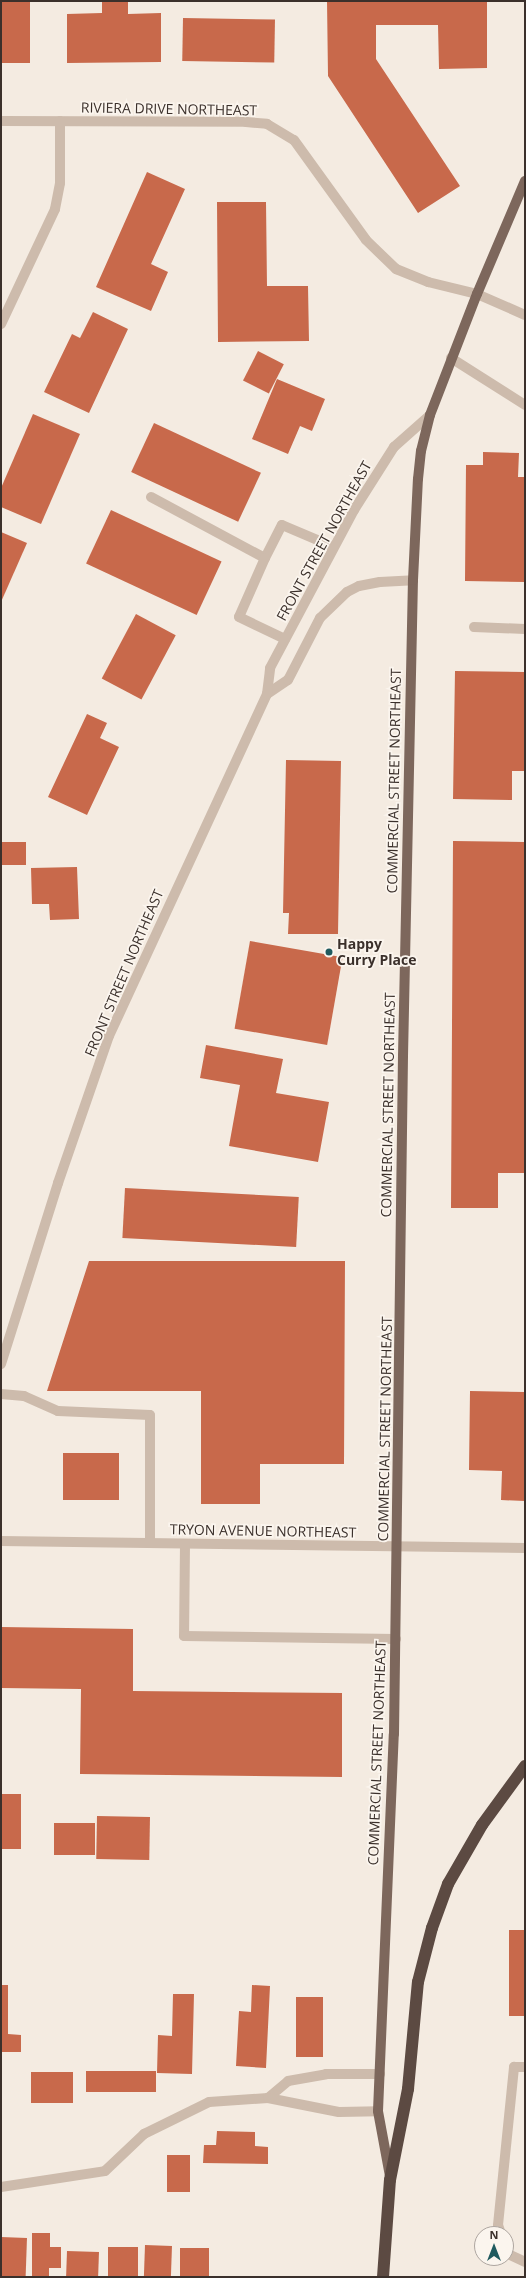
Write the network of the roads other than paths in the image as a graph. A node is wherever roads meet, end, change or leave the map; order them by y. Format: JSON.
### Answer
{"nodes":[{"id":1,"x":60,"y":121,"type":"junction"},
{"id":2,"x":1,"y":122,"type":"edge"},
{"id":3,"x":525,"y":181,"type":"edge"},
{"id":4,"x":477,"y":294,"type":"junction"},
{"id":5,"x":525,"y":315,"type":"edge"},
{"id":6,"x":1,"y":324,"type":"edge"},
{"id":7,"x":451,"y":358,"type":"junction"},
{"id":8,"x":525,"y":405,"type":"edge"},
{"id":9,"x":430,"y":415,"type":"junction"},
{"id":10,"x":151,"y":497,"type":"dead end"},
{"id":11,"x":334,"y":547,"type":"junction"},
{"id":12,"x":265,"y":558,"type":"junction"},
{"id":13,"x":413,"y":580,"type":"junction"},
{"id":14,"x":474,"y":627,"type":"dead end"},
{"id":15,"x":525,"y":629,"type":"edge"},
{"id":16,"x":285,"y":639,"type":"junction"},
{"id":17,"x":267,"y":694,"type":"junction"},
{"id":18,"x":1,"y":1364,"type":"edge"},
{"id":19,"x":1,"y":1394,"type":"edge"},
{"id":20,"x":1,"y":1540,"type":"edge"},
{"id":21,"x":150,"y":1543,"type":"junction"},
{"id":22,"x":184,"y":1544,"type":"junction"},
{"id":23,"x":398,"y":1547,"type":"junction"},
{"id":24,"x":525,"y":1548,"type":"edge"},
{"id":25,"x":396,"y":1639,"type":"junction"},
{"id":26,"x":525,"y":1766,"type":"edge"},
{"id":27,"x":525,"y":2067,"type":"edge"},
{"id":28,"x":380,"y":2074,"type":"junction"},
{"id":29,"x":268,"y":2098,"type":"junction"},
{"id":30,"x":378,"y":2111,"type":"junction"},
{"id":31,"x":390,"y":2180,"type":"junction"},
{"id":32,"x":1,"y":2188,"type":"edge"},
{"id":33,"x":498,"y":2226,"type":"edge"},
{"id":34,"x":514,"y":2257,"type":"edge"},
{"id":35,"x":525,"y":2262,"type":"edge"},
{"id":36,"x":383,"y":2277,"type":"edge"}],
"edges":[{"from":1,"to":2,"type":"street","name":"RIVIERA DRIVE NORTHEAST"},
{"from":1,"to":4,"type":"street","name":"RIVIERA DRIVE NORTHEAST"},
{"from":1,"to":6,"type":"street"},
{"from":3,"to":4,"type":"main road","name":"FRONT STREET NORTHEAST"},
{"from":4,"to":5,"type":"street","name":"RIVIERA DRIVE NORTHEAST"},
{"from":4,"to":7,"type":"main road","name":"FRONT STREET NORTHEAST"},
{"from":7,"to":8,"type":"street"},
{"from":7,"to":9,"type":"main road","name":"FRONT STREET NORTHEAST"},
{"from":9,"to":11,"type":"street","name":"FRONT STREET NORTHEAST"},
{"from":9,"to":13,"type":"main road","name":"FRONT STREET NORTHEAST"},
{"from":10,"to":12,"type":"street"},
{"from":11,"to":12,"type":"street"},
{"from":11,"to":16,"type":"street","name":"FRONT STREET NORTHEAST"},
{"from":12,"to":16,"type":"street"},
{"from":13,"to":17,"type":"street"},
{"from":13,"to":23,"type":"main road","name":"COMMERCIAL STREET NORTHEAST"},
{"from":14,"to":15,"type":"street"},
{"from":16,"to":17,"type":"street","name":"FRONT STREET NORTHEAST"},
{"from":17,"to":18,"type":"street","name":"FRONT STREET NORTHEAST"},
{"from":19,"to":21,"type":"street"},
{"from":20,"to":21,"type":"street","name":"TRYON AVENUE NORTHEAST"},
{"from":21,"to":22,"type":"street","name":"TRYON AVENUE NORTHEAST"},
{"from":22,"to":23,"type":"street","name":"TRYON AVENUE NORTHEAST"},
{"from":22,"to":25,"type":"street"},
{"from":23,"to":24,"type":"street","name":"TRYON AVENUE NORTHEAST"},
{"from":23,"to":25,"type":"main road","name":"COMMERCIAL STREET NORTHEAST"},
{"from":25,"to":28,"type":"main road","name":"COMMERCIAL STREET NORTHEAST"},
{"from":26,"to":31,"type":"highway"},
{"from":27,"to":33,"type":"street"},
{"from":28,"to":29,"type":"street"},
{"from":28,"to":30,"type":"main road","name":"COMMERCIAL STREET NORTHEAST"},
{"from":29,"to":30,"type":"street"},
{"from":29,"to":32,"type":"street"},
{"from":30,"to":31,"type":"main road","name":"COMMERCIAL STREET NORTHEAST"},
{"from":31,"to":36,"type":"highway","name":"COMMERCIAL STREET NORTHEAST"},
{"from":34,"to":35,"type":"street"}]}
